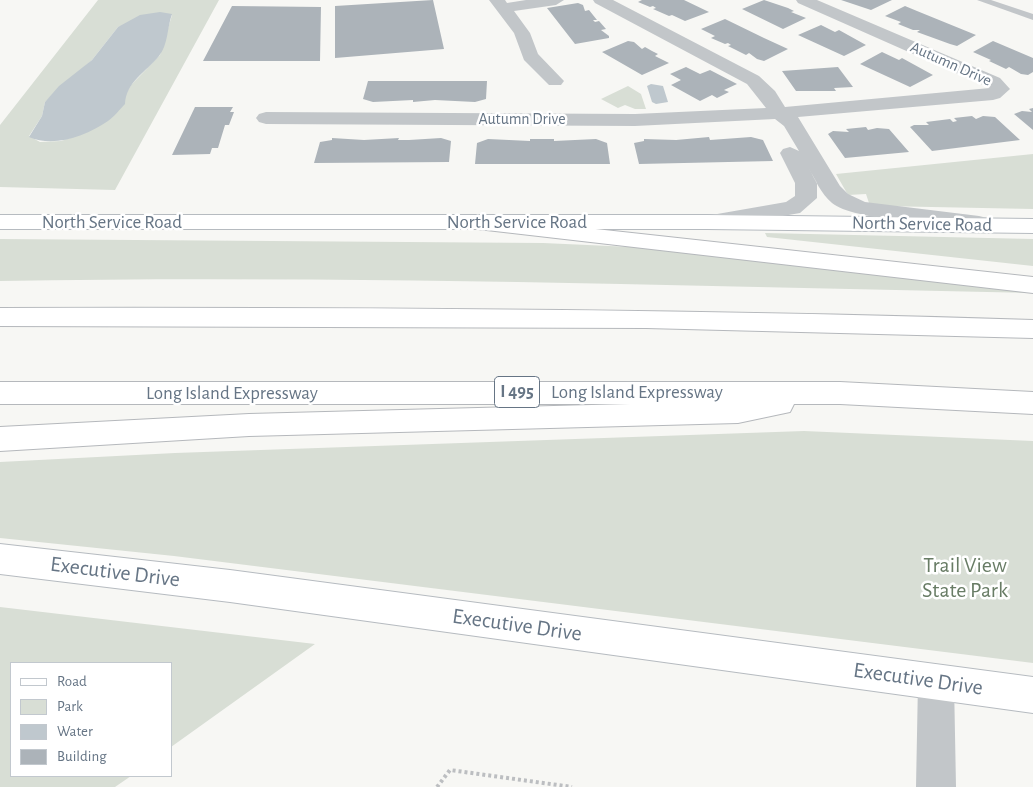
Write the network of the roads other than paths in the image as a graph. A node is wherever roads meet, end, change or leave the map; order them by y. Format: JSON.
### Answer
{"nodes":[{"id":1,"x":556,"y":0,"type":"edge"},
{"id":2,"x":601,"y":0,"type":"edge"},
{"id":3,"x":804,"y":0,"type":"edge"},
{"id":4,"x":982,"y":0,"type":"edge"},
{"id":5,"x":501,"y":4,"type":"edge"},
{"id":6,"x":1033,"y":17,"type":"edge"},
{"id":7,"x":555,"y":81,"type":"dead end"},
{"id":8,"x":779,"y":113,"type":"junction"},
{"id":9,"x":266,"y":118,"type":"dead end"},
{"id":10,"x":0,"y":222,"type":"edge"},
{"id":11,"x":707,"y":222,"type":"junction"},
{"id":12,"x":478,"y":223,"type":"junction"},
{"id":13,"x":989,"y":224,"type":"junction"},
{"id":14,"x":1033,"y":226,"type":"edge"},
{"id":15,"x":1033,"y":285,"type":"edge"},
{"id":16,"x":0,"y":317,"type":"edge"},
{"id":17,"x":1033,"y":329,"type":"edge"},
{"id":18,"x":0,"y":392,"type":"edge"},
{"id":19,"x":840,"y":393,"type":"junction"},
{"id":20,"x":1033,"y":403,"type":"edge"},
{"id":21,"x":0,"y":439,"type":"edge"},
{"id":22,"x":0,"y":558,"type":"edge"},
{"id":23,"x":936,"y":682,"type":"junction"},
{"id":24,"x":1033,"y":695,"type":"edge"},
{"id":25,"x":936,"y":787,"type":"edge"}],
"edges":[{"from":1,"to":5,"type":"street"},
{"from":2,"to":8,"type":"street"},
{"from":3,"to":8,"type":"street","name":"Autumn Drive"},
{"from":4,"to":6,"type":"lane"},
{"from":5,"to":7,"type":"street"},
{"from":8,"to":9,"type":"street","name":"Autumn Drive"},
{"from":8,"to":11,"type":"street"},
{"from":8,"to":13,"type":"street"},
{"from":10,"to":12,"type":"main road","name":"North Service Road"},
{"from":11,"to":12,"type":"main road","name":"North Service Road"},
{"from":11,"to":13,"type":"main road","name":"North Service Road"},
{"from":12,"to":15,"type":"main road"},
{"from":13,"to":14,"type":"main road","name":"North Service Road"},
{"from":16,"to":17,"type":"main road"},
{"from":18,"to":19,"type":"main road","name":"Long Island Expressway","number":"I 495"},
{"from":19,"to":20,"type":"main road","name":"Long Island Expressway","number":"I 495"},
{"from":19,"to":21,"type":"main road"},
{"from":22,"to":23,"type":"main road","name":"Executive Drive"},
{"from":23,"to":24,"type":"main road","name":"Executive Drive"},
{"from":23,"to":25,"type":"street"}]}
